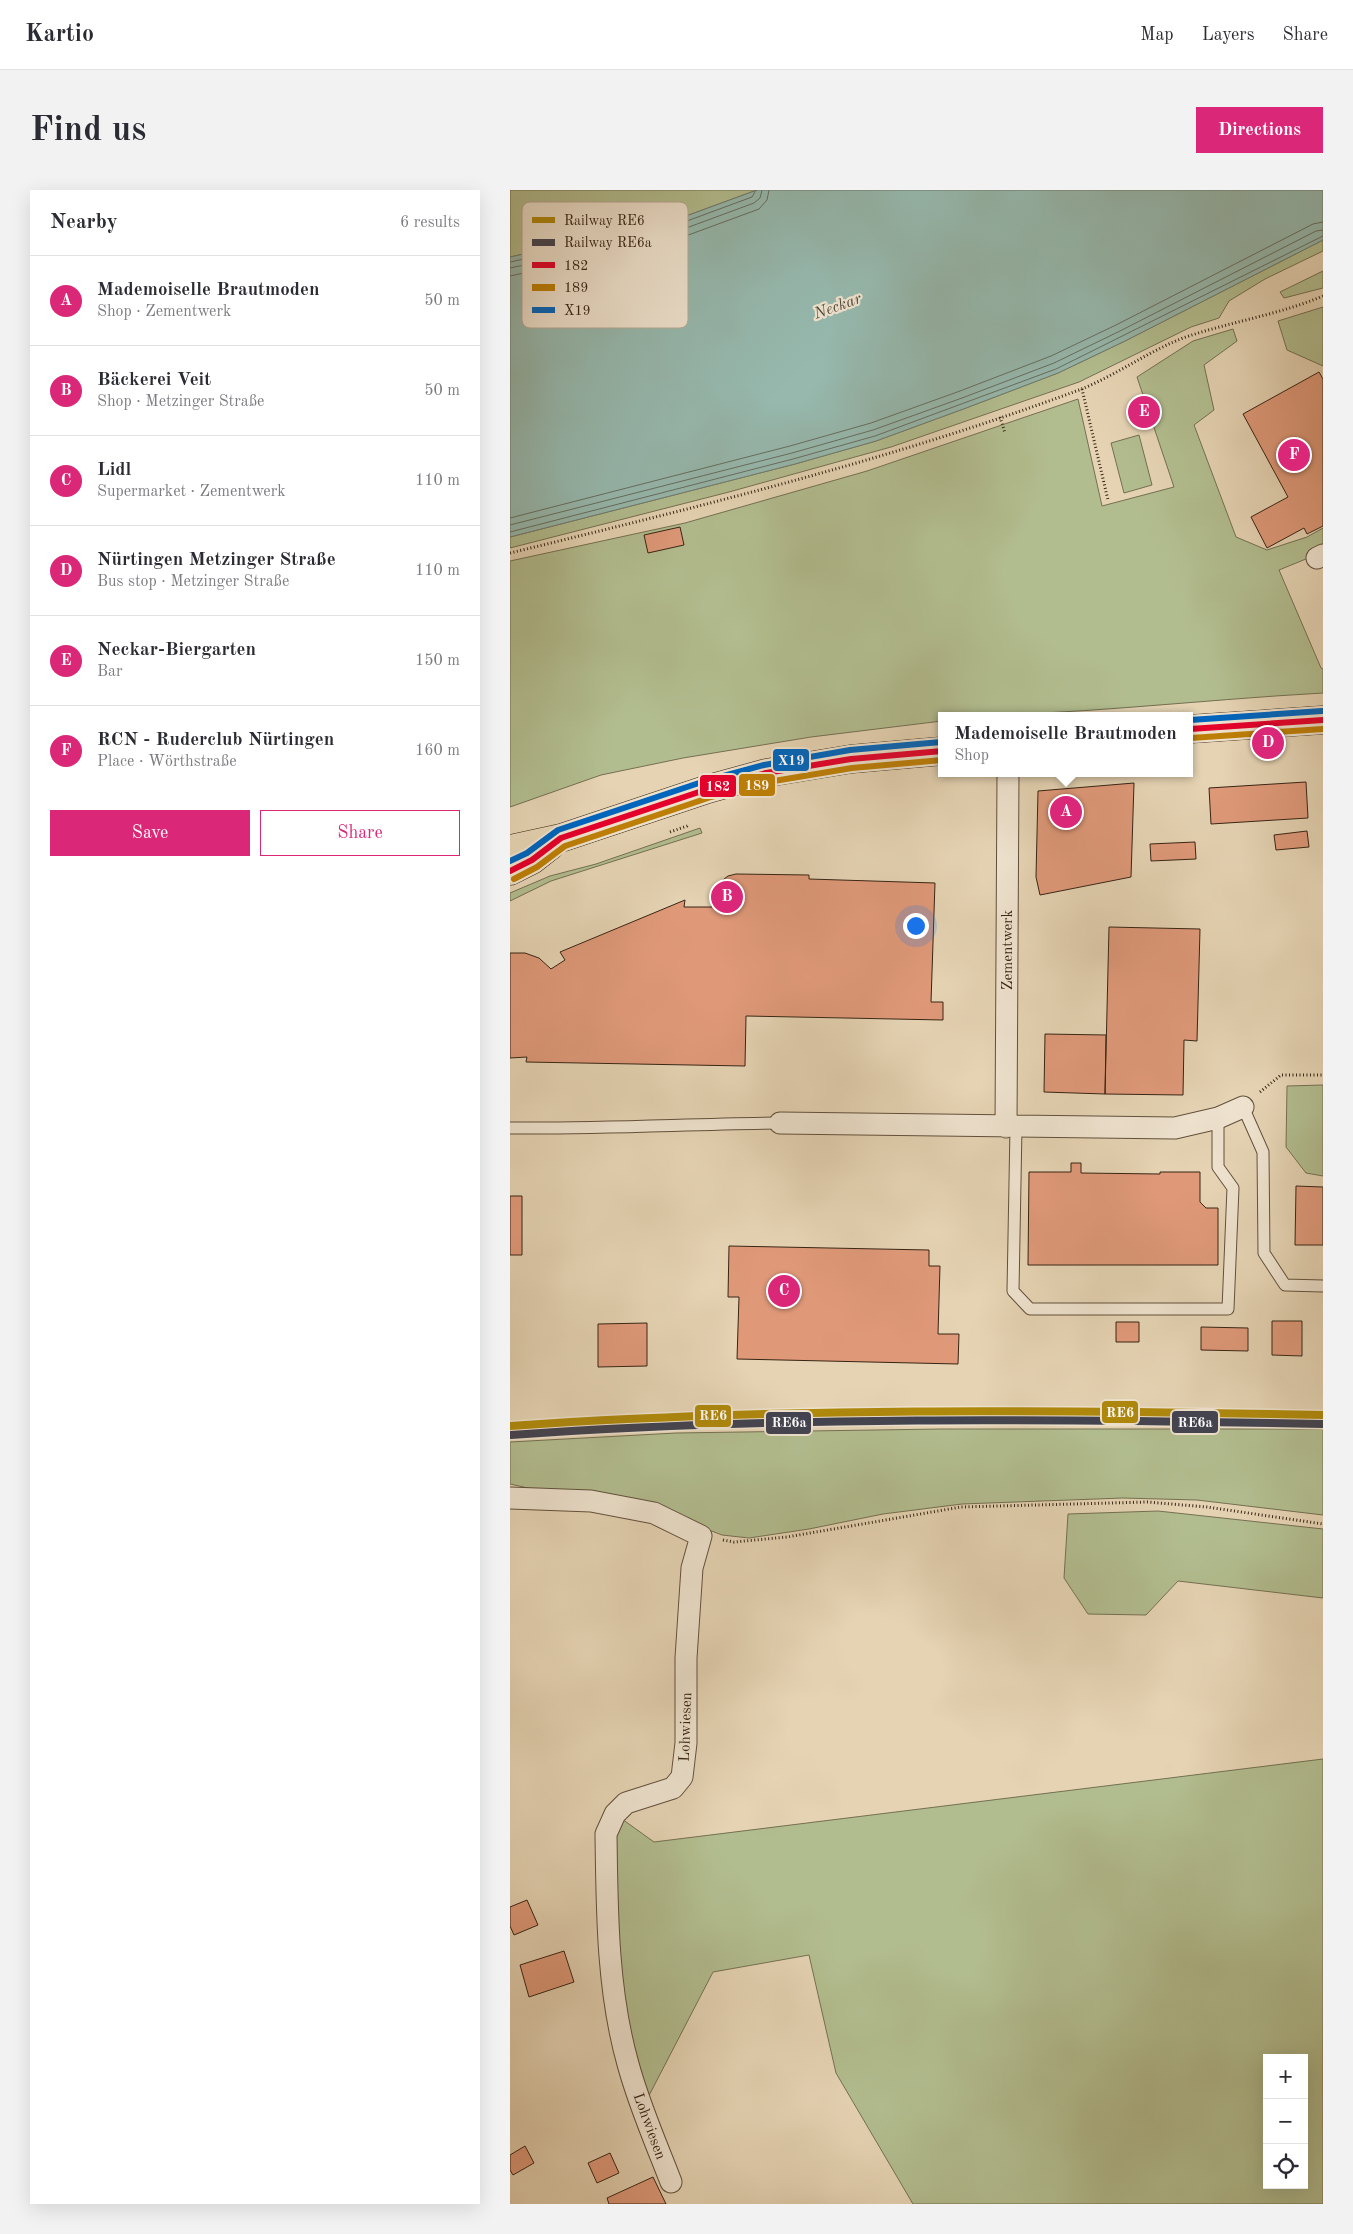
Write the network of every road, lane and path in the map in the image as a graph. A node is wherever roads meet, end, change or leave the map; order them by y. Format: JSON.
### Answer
{"nodes":[{"id":1,"x":1323,"y":296,"type":"edge"},
{"id":2,"x":1082,"y":389,"type":"junction"},
{"id":3,"x":1000,"y":417,"type":"junction"},
{"id":4,"x":1005,"y":434,"type":"dead end"},
{"id":5,"x":1108,"y":500,"type":"dead end"},
{"id":6,"x":510,"y":553,"type":"edge"},
{"id":7,"x":1323,"y":720,"type":"edge"},
{"id":8,"x":1193,"y":729,"type":"edge"},
{"id":9,"x":938,"y":750,"type":"edge"},
{"id":10,"x":1008,"y":777,"type":"edge"},
{"id":11,"x":561,"y":838,"type":"junction"},
{"id":12,"x":510,"y":849,"type":"edge"},
{"id":13,"x":510,"y":871,"type":"edge"},
{"id":14,"x":1323,"y":1075,"type":"edge"},
{"id":15,"x":1243,"y":1107,"type":"junction"},
{"id":16,"x":1218,"y":1118,"type":"junction"},
{"id":17,"x":780,"y":1122,"type":"joint"},
{"id":18,"x":1011,"y":1127,"type":"junction"},
{"id":19,"x":510,"y":1128,"type":"edge"},
{"id":20,"x":1323,"y":1286,"type":"edge"},
{"id":21,"x":510,"y":1498,"type":"edge"},
{"id":22,"x":1323,"y":1524,"type":"edge"},
{"id":23,"x":701,"y":1536,"type":"junction"},
{"id":24,"x":671,"y":2182,"type":"dead end"}],
"edges":[{"from":1,"to":2,"type":"path"},
{"from":2,"to":3,"type":"path"},
{"from":2,"to":5,"type":"path"},
{"from":3,"to":4,"type":"path"},
{"from":3,"to":6,"type":"path"},
{"from":7,"to":8,"type":"main road"},
{"from":9,"to":11,"type":"main road"},
{"from":10,"to":18,"type":"street","name":"Zementwerk"},
{"from":11,"to":12,"type":"main road"},
{"from":11,"to":13,"type":"main road"},
{"from":14,"to":15,"type":"path"},
{"from":15,"to":16,"type":"street"},
{"from":15,"to":20,"type":"lane"},
{"from":16,"to":18,"type":"street"},
{"from":16,"to":18,"type":"lane"},
{"from":17,"to":18,"type":"street"},
{"from":17,"to":19,"type":"lane"},
{"from":21,"to":23,"type":"street"},
{"from":22,"to":23,"type":"path"},
{"from":23,"to":24,"type":"street","name":"Lohwiesen"}]}
